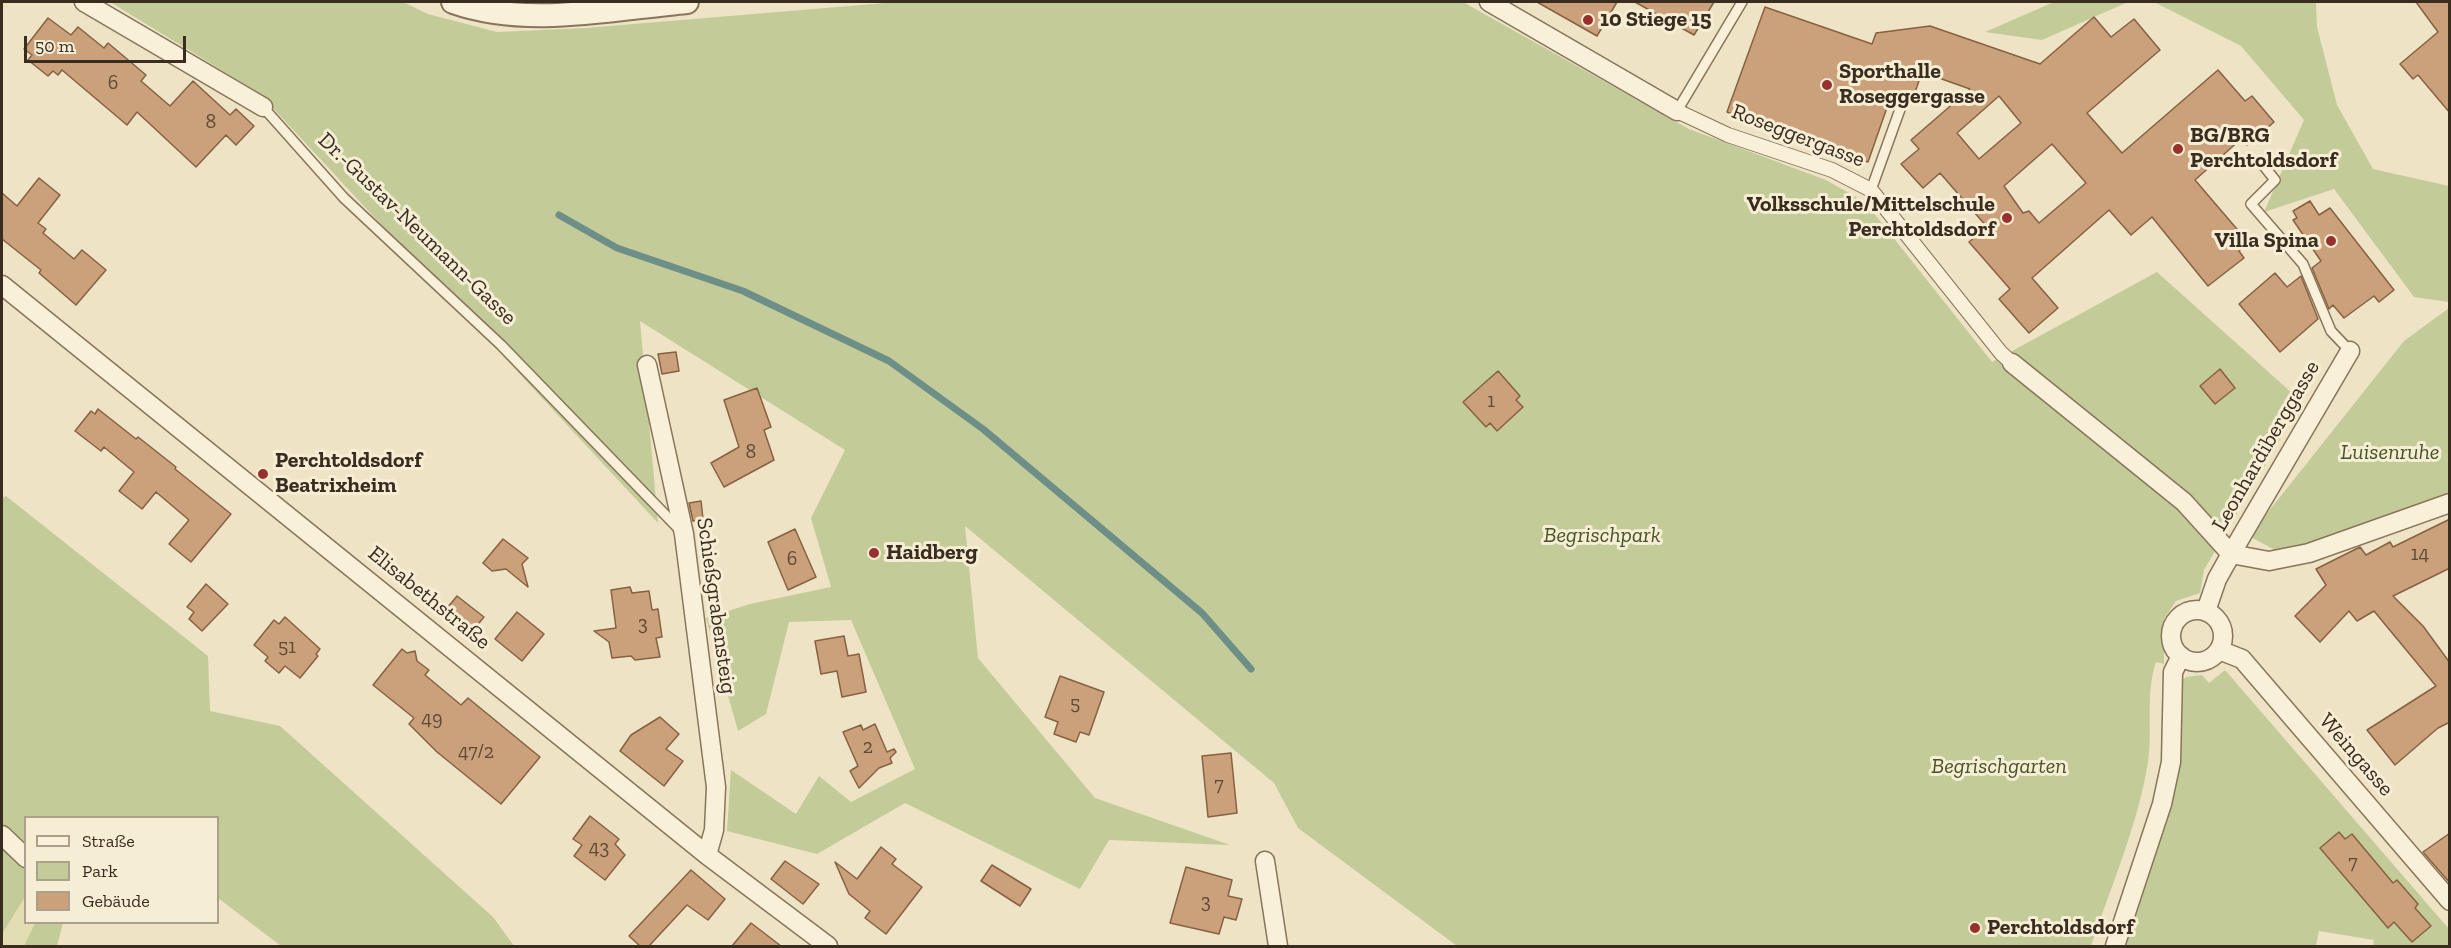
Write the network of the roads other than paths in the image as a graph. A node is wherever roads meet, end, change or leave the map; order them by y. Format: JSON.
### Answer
{"nodes":[{"id":1,"x":84,"y":2,"type":"edge"},
{"id":2,"x":453,"y":2,"type":"edge"},
{"id":3,"x":687,"y":2,"type":"edge"},
{"id":4,"x":1489,"y":2,"type":"edge"},
{"id":5,"x":1742,"y":2,"type":"edge"},
{"id":6,"x":1903,"y":101,"type":"dead end"},
{"id":7,"x":263,"y":106,"type":"joint"},
{"id":8,"x":1677,"y":111,"type":"junction"},
{"id":9,"x":2262,"y":165,"type":"dead end"},
{"id":10,"x":1871,"y":190,"type":"junction"},
{"id":11,"x":2,"y":285,"type":"edge"},
{"id":12,"x":2350,"y":351,"type":"joint"},
{"id":13,"x":2012,"y":363,"type":"joint"},
{"id":14,"x":647,"y":365,"type":"dead end"},
{"id":15,"x":2450,"y":503,"type":"edge"},
{"id":16,"x":684,"y":534,"type":"junction"},
{"id":17,"x":2231,"y":554,"type":"junction"},
{"id":18,"x":2206,"y":611,"type":"junction"},
{"id":19,"x":2219,"y":650,"type":"junction"},
{"id":20,"x":2181,"y":656,"type":"junction"},
{"id":21,"x":2,"y":835,"type":"edge"},
{"id":22,"x":707,"y":855,"type":"junction"},
{"id":23,"x":24,"y":856,"type":"edge"},
{"id":24,"x":1265,"y":861,"type":"dead end"},
{"id":25,"x":2450,"y":901,"type":"edge"},
{"id":26,"x":824,"y":946,"type":"edge"},
{"id":27,"x":1278,"y":946,"type":"edge"},
{"id":28,"x":2115,"y":946,"type":"edge"}],
"edges":[{"from":1,"to":7,"type":"street","name":"Dr.-Gustav-Neumann-Gasse"},
{"from":2,"to":3,"type":"street"},
{"from":4,"to":8,"type":"street","name":"Roseggergasse"},
{"from":5,"to":8,"type":"lane"},
{"from":6,"to":10,"type":"lane"},
{"from":7,"to":16,"type":"lane","name":"Dr.-Gustav-Neumann-Gasse"},
{"from":8,"to":10,"type":"street","name":"Roseggergasse"},
{"from":9,"to":12,"type":"lane"},
{"from":10,"to":13,"type":"street","name":"Roseggergasse"},
{"from":11,"to":22,"type":"street","name":"Elisabethstraße"},
{"from":12,"to":17,"type":"street","name":"Leonhardiberggasse"},
{"from":13,"to":17,"type":"street","name":"Roseggergasse"},
{"from":14,"to":16,"type":"street","name":"Schießgrabensteig"},
{"from":15,"to":17,"type":"street","name":"Leonhardiberggasse"},
{"from":16,"to":22,"type":"street","name":"Schießgrabensteig"},
{"from":17,"to":18,"type":"street"},
{"from":18,"to":19,"type":"street"},
{"from":18,"to":20,"type":"street"},
{"from":19,"to":20,"type":"street"},
{"from":19,"to":25,"type":"street","name":"Weingasse"},
{"from":20,"to":28,"type":"street"},
{"from":21,"to":23,"type":"street"},
{"from":22,"to":26,"type":"street","name":"Elisabethstraße"},
{"from":24,"to":27,"type":"street"}]}
